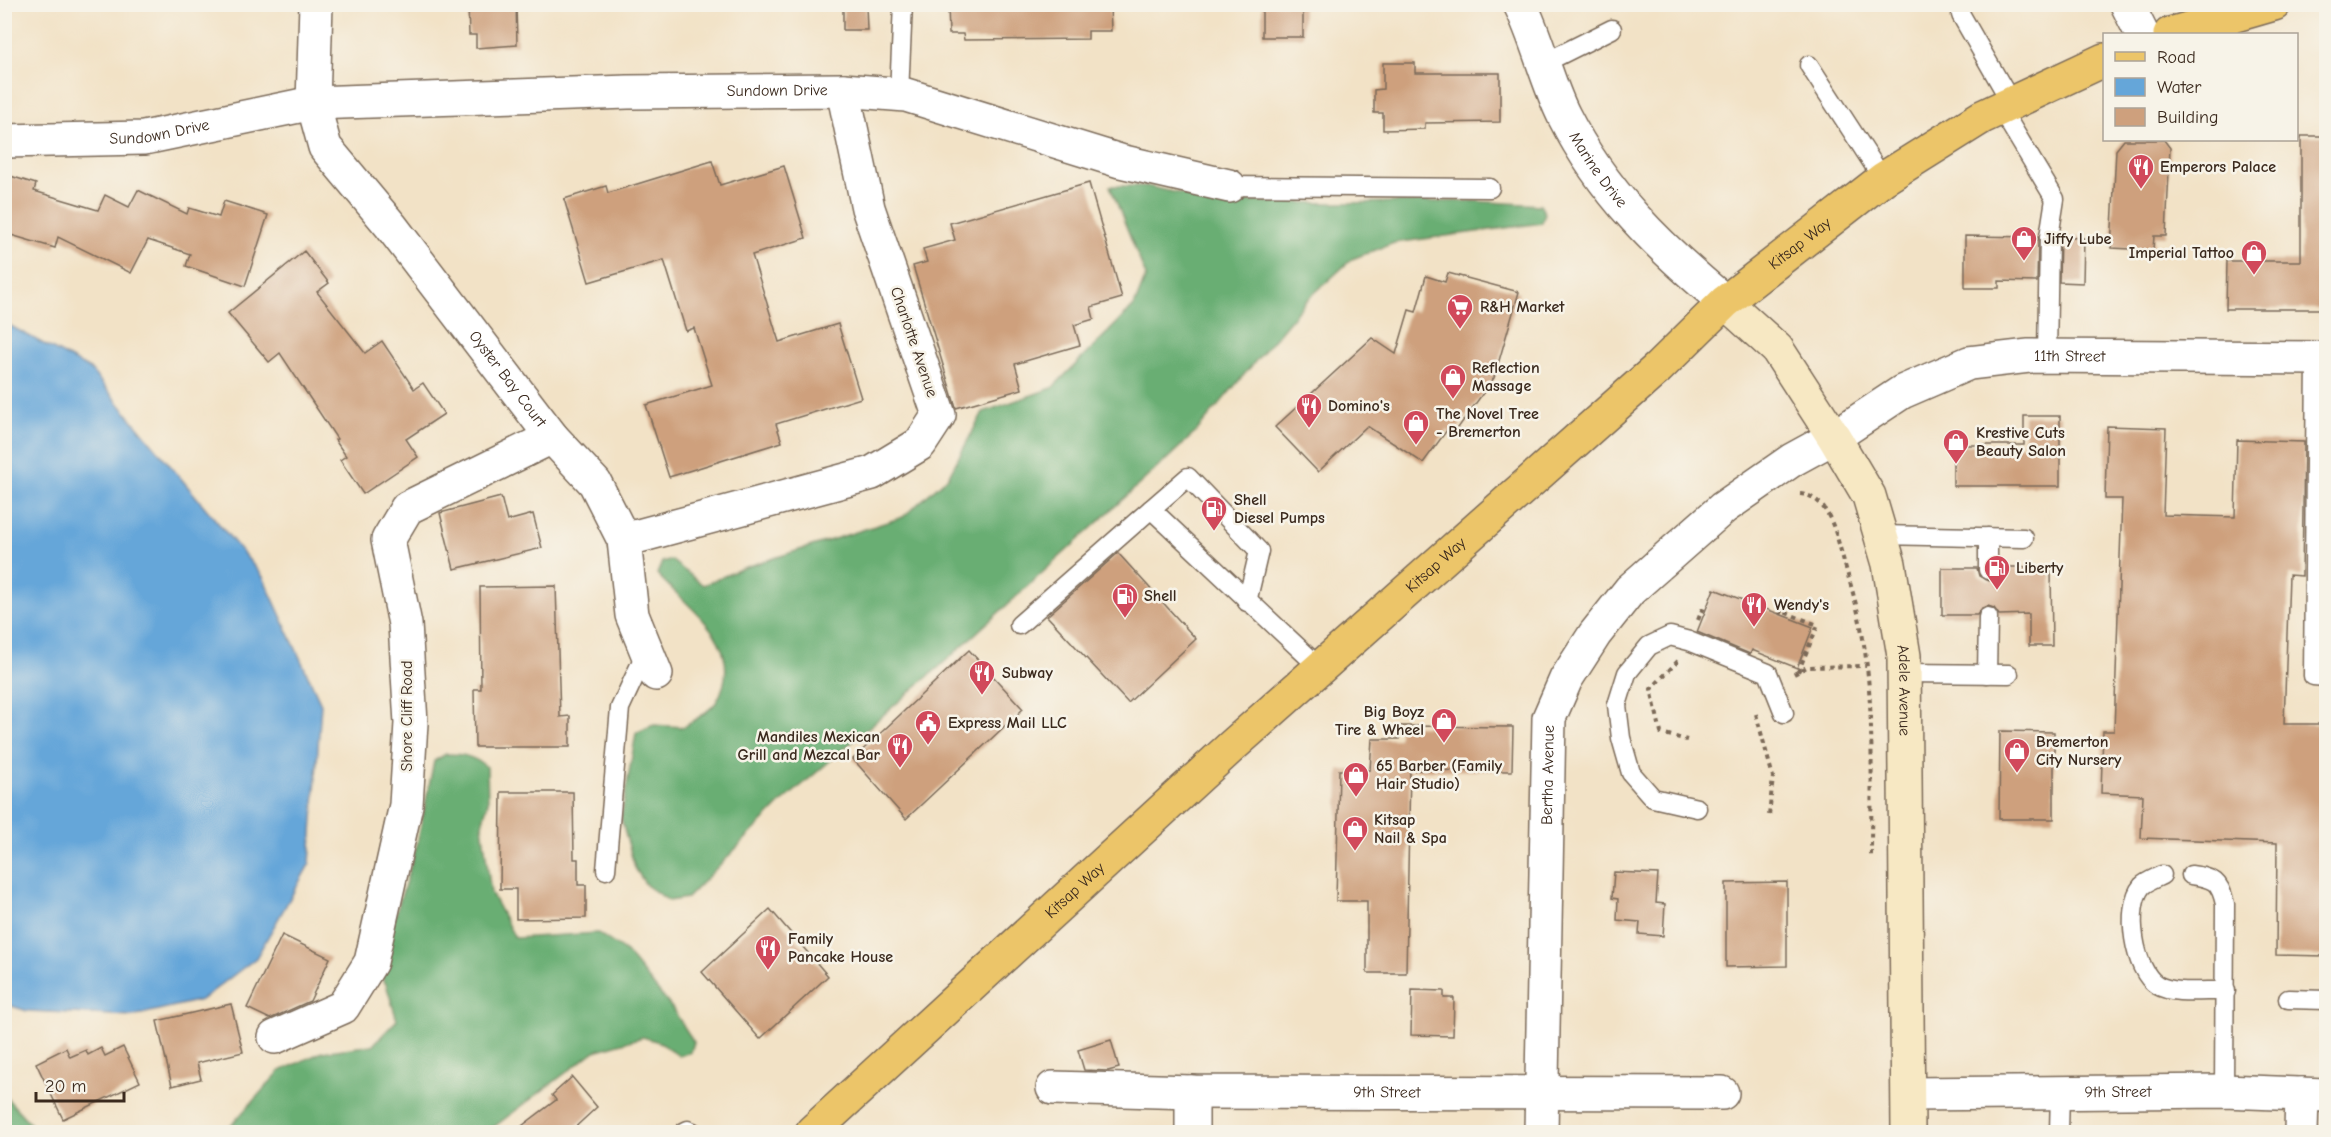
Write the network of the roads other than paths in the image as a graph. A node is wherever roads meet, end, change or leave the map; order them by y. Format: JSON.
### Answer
{"nodes":[{"id":1,"x":316,"y":4,"type":"edge"},
{"id":2,"x":903,"y":4,"type":"edge"},
{"id":3,"x":1520,"y":4,"type":"edge"},
{"id":4,"x":2127,"y":4,"type":"edge"},
{"id":5,"x":2261,"y":6,"type":"edge"},
{"id":6,"x":1961,"y":15,"type":"dead end"},
{"id":7,"x":1612,"y":30,"type":"dead end"},
{"id":8,"x":2142,"y":33,"type":"edge"},
{"id":9,"x":2173,"y":33,"type":"edge"},
{"id":10,"x":2103,"y":60,"type":"edge"},
{"id":11,"x":1544,"y":63,"type":"junction"},
{"id":12,"x":1809,"y":65,"type":"dead end"},
{"id":13,"x":843,"y":90,"type":"junction"},
{"id":14,"x":899,"y":94,"type":"junction"},
{"id":15,"x":313,"y":103,"type":"junction"},
{"id":16,"x":2007,"y":106,"type":"junction"},
{"id":17,"x":4,"y":141,"type":"edge"},
{"id":18,"x":1883,"y":179,"type":"junction"},
{"id":19,"x":1229,"y":186,"type":"joint"},
{"id":20,"x":1490,"y":188,"type":"dead end"},
{"id":21,"x":1725,"y":302,"type":"junction"},
{"id":22,"x":2047,"y":356,"type":"junction"},
{"id":23,"x":2321,"y":358,"type":"edge"},
{"id":24,"x":552,"y":437,"type":"junction"},
{"id":25,"x":1834,"y":437,"type":"junction"},
{"id":26,"x":1151,"y":509,"type":"junction"},
{"id":27,"x":1880,"y":535,"type":"junction"},
{"id":28,"x":1988,"y":537,"type":"junction"},
{"id":29,"x":2024,"y":538,"type":"dead end"},
{"id":30,"x":624,"y":540,"type":"junction"},
{"id":31,"x":1988,"y":570,"type":"dead end"},
{"id":32,"x":1247,"y":602,"type":"junction"},
{"id":33,"x":1988,"y":617,"type":"dead end"},
{"id":34,"x":1019,"y":625,"type":"dead end"},
{"id":35,"x":651,"y":662,"type":"joint"},
{"id":36,"x":1320,"y":668,"type":"junction"},
{"id":37,"x":1904,"y":673,"type":"junction"},
{"id":38,"x":1987,"y":674,"type":"junction"},
{"id":39,"x":2009,"y":674,"type":"dead end"},
{"id":40,"x":2326,"y":677,"type":"edge"},
{"id":41,"x":1784,"y":713,"type":"dead end"},
{"id":42,"x":1697,"y":808,"type":"dead end"},
{"id":43,"x":606,"y":870,"type":"dead end"},
{"id":44,"x":2162,"y":875,"type":"dead end"},
{"id":45,"x":2191,"y":875,"type":"dead end"},
{"id":46,"x":2226,"y":991,"type":"junction"},
{"id":47,"x":2288,"y":999,"type":"dead end"},
{"id":48,"x":2326,"y":1000,"type":"edge"},
{"id":49,"x":275,"y":1037,"type":"dead end"},
{"id":50,"x":1053,"y":1088,"type":"dead end"},
{"id":51,"x":2224,"y":1091,"type":"junction"},
{"id":52,"x":1192,"y":1092,"type":"junction"},
{"id":53,"x":1542,"y":1092,"type":"junction"},
{"id":54,"x":2060,"y":1092,"type":"junction"},
{"id":55,"x":1722,"y":1094,"type":"dead end"},
{"id":56,"x":1910,"y":1094,"type":"junction"},
{"id":57,"x":2314,"y":1095,"type":"edge"},
{"id":58,"x":684,"y":1132,"type":"edge"},
{"id":59,"x":693,"y":1132,"type":"edge"},
{"id":60,"x":812,"y":1132,"type":"edge"},
{"id":61,"x":1192,"y":1132,"type":"edge"},
{"id":62,"x":1541,"y":1132,"type":"edge"},
{"id":63,"x":1908,"y":1132,"type":"edge"},
{"id":64,"x":2059,"y":1132,"type":"edge"},
{"id":65,"x":2301,"y":1132,"type":"edge"}],
"edges":[{"from":1,"to":15,"type":"street"},
{"from":2,"to":14,"type":"lane"},
{"from":3,"to":11,"type":"street","name":"Marine Drive"},
{"from":4,"to":8,"type":"street"},
{"from":5,"to":9,"type":"main road"},
{"from":6,"to":16,"type":"lane"},
{"from":7,"to":11,"type":"lane"},
{"from":10,"to":16,"type":"main road","name":"Kitsap Way"},
{"from":11,"to":21,"type":"street","name":"Marine Drive"},
{"from":12,"to":18,"type":"lane"},
{"from":13,"to":14,"type":"street","name":"Sundown Drive"},
{"from":13,"to":15,"type":"street","name":"Sundown Drive"},
{"from":13,"to":30,"type":"street","name":"Charlotte Avenue"},
{"from":14,"to":19,"type":"street","name":"Sundown Drive"},
{"from":15,"to":17,"type":"street","name":"Sundown Drive"},
{"from":15,"to":24,"type":"street","name":"Oyster Bay Court"},
{"from":16,"to":18,"type":"main road","name":"Kitsap Way"},
{"from":16,"to":22,"type":"lane"},
{"from":18,"to":21,"type":"main road","name":"Kitsap Way"},
{"from":19,"to":20,"type":"lane"},
{"from":21,"to":25,"type":"main road","name":"Adele Avenue"},
{"from":21,"to":36,"type":"main road","name":"Kitsap Way"},
{"from":22,"to":23,"type":"street","name":"11th Street"},
{"from":22,"to":25,"type":"street","name":"11th Street"},
{"from":23,"to":40,"type":"lane"},
{"from":24,"to":30,"type":"street","name":"Oyster Bay Court"},
{"from":24,"to":49,"type":"street","name":"Shore Cliff Road"},
{"from":25,"to":27,"type":"main road","name":"Adele Avenue"},
{"from":25,"to":53,"type":"street","name":"Bertha Avenue"},
{"from":26,"to":32,"type":"lane"},
{"from":26,"to":32,"type":"lane"},
{"from":26,"to":34,"type":"lane"},
{"from":27,"to":28,"type":"lane"},
{"from":27,"to":37,"type":"main road","name":"Adele Avenue"},
{"from":28,"to":29,"type":"lane"},
{"from":28,"to":31,"type":"lane"},
{"from":30,"to":35,"type":"street","name":"Oyster Bay Court"},
{"from":32,"to":36,"type":"lane"},
{"from":33,"to":38,"type":"lane"},
{"from":35,"to":43,"type":"lane"},
{"from":36,"to":60,"type":"main road","name":"Kitsap Way"},
{"from":37,"to":38,"type":"lane"},
{"from":37,"to":56,"type":"main road","name":"Adele Avenue"},
{"from":38,"to":39,"type":"lane"},
{"from":41,"to":42,"type":"lane"},
{"from":44,"to":46,"type":"lane"},
{"from":45,"to":46,"type":"lane"},
{"from":46,"to":51,"type":"lane"},
{"from":47,"to":48,"type":"lane"},
{"from":50,"to":52,"type":"street","name":"9th Street"},
{"from":51,"to":54,"type":"street","name":"9th Street"},
{"from":51,"to":57,"type":"street","name":"9th Street"},
{"from":52,"to":53,"type":"street","name":"9th Street"},
{"from":52,"to":61,"type":"street"},
{"from":53,"to":55,"type":"street","name":"9th Street"},
{"from":53,"to":62,"type":"street","name":"Bertha Avenue"},
{"from":54,"to":56,"type":"street","name":"9th Street"},
{"from":54,"to":64,"type":"lane"},
{"from":56,"to":63,"type":"main road","name":"Adele Avenue"},
{"from":57,"to":65,"type":"street"},
{"from":58,"to":59,"type":"lane"}]}
